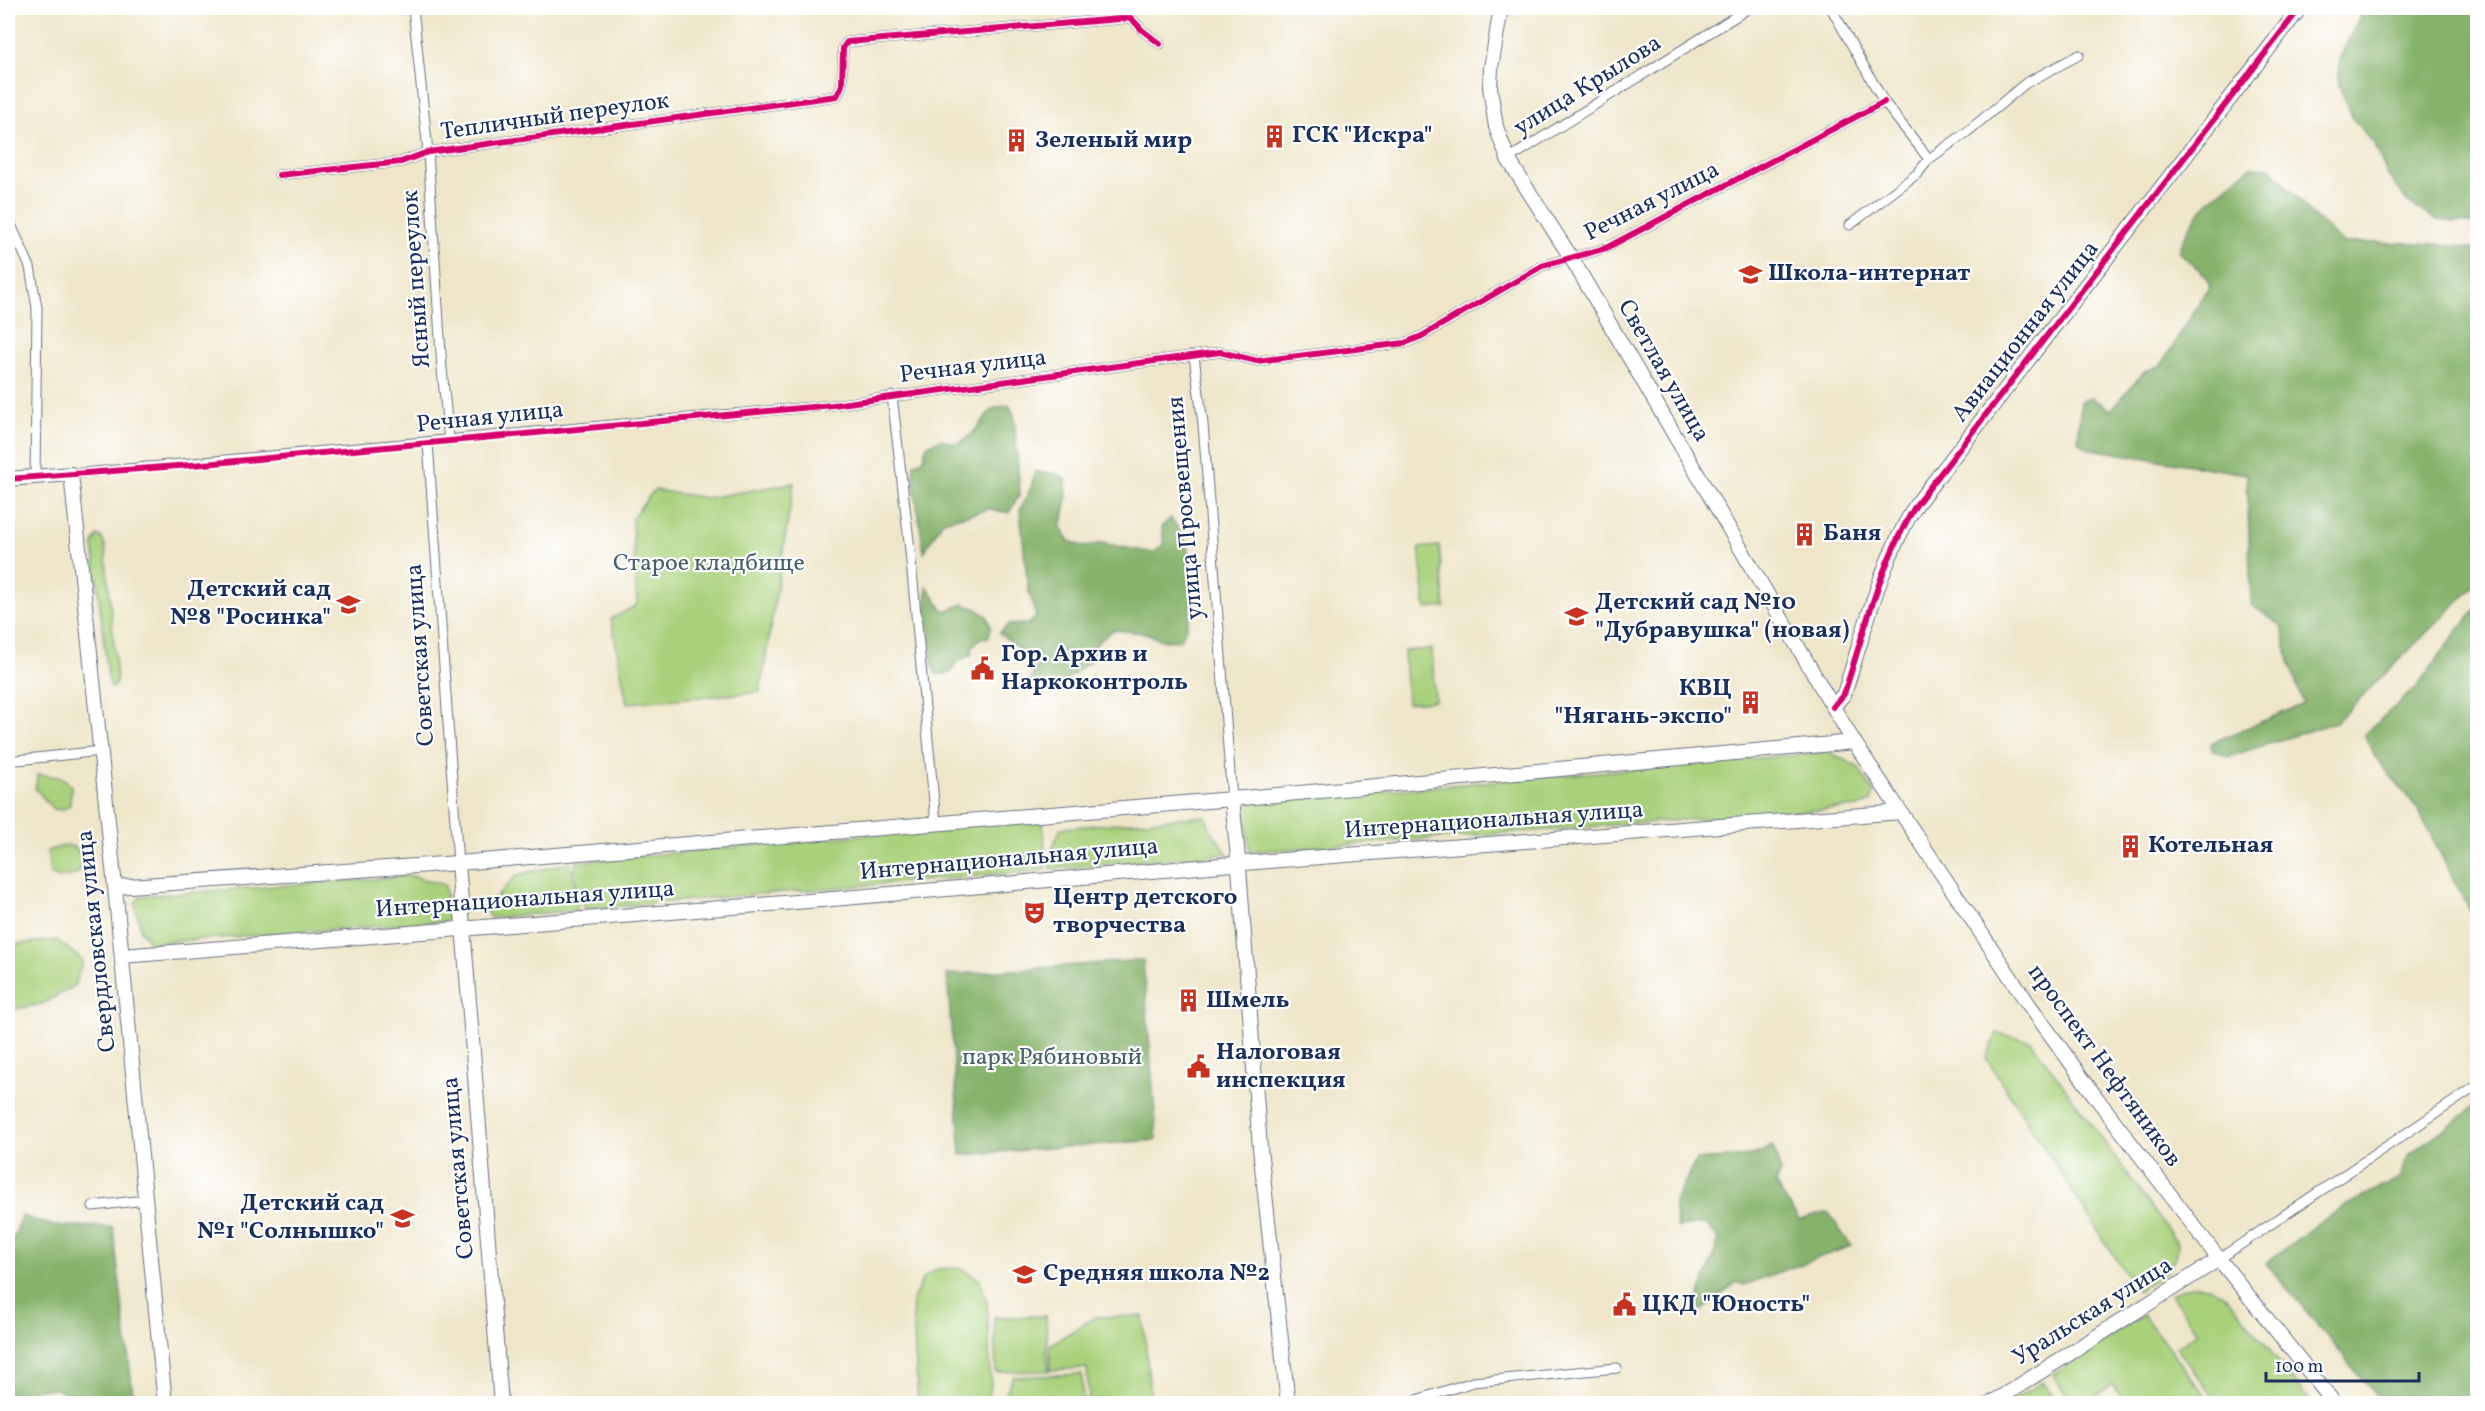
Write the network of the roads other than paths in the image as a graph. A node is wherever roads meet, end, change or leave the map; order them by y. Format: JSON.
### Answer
{"nodes":[{"id":1,"x":413,"y":8,"type":"edge"},
{"id":2,"x":1501,"y":8,"type":"edge"},
{"id":3,"x":1749,"y":8,"type":"edge"},
{"id":4,"x":1831,"y":8,"type":"edge"},
{"id":5,"x":2300,"y":8,"type":"edge"},
{"id":6,"x":1160,"y":44,"type":"dead end"},
{"id":7,"x":2079,"y":55,"type":"dead end"},
{"id":8,"x":1884,"y":102,"type":"junction"},
{"id":9,"x":428,"y":152,"type":"junction"},
{"id":10,"x":1508,"y":159,"type":"junction"},
{"id":11,"x":1929,"y":159,"type":"junction"},
{"id":12,"x":279,"y":175,"type":"dead end"},
{"id":13,"x":8,"y":218,"type":"edge"},
{"id":14,"x":1850,"y":225,"type":"dead end"},
{"id":15,"x":1572,"y":259,"type":"junction"},
{"id":16,"x":1194,"y":356,"type":"junction"},
{"id":17,"x":892,"y":396,"type":"junction"},
{"id":18,"x":449,"y":441,"type":"junction"},
{"id":19,"x":428,"y":443,"type":"junction"},
{"id":20,"x":71,"y":474,"type":"junction"},
{"id":21,"x":34,"y":477,"type":"junction"},
{"id":22,"x":8,"y":479,"type":"edge"},
{"id":23,"x":1833,"y":707,"type":"junction"},
{"id":24,"x":1854,"y":742,"type":"junction"},
{"id":25,"x":101,"y":751,"type":"junction"},
{"id":26,"x":8,"y":761,"type":"edge"},
{"id":27,"x":1232,"y":799,"type":"junction"},
{"id":28,"x":1901,"y":812,"type":"junction"},
{"id":29,"x":936,"y":823,"type":"junction"},
{"id":30,"x":458,"y":863,"type":"junction"},
{"id":31,"x":1239,"y":863,"type":"junction"},
{"id":32,"x":115,"y":887,"type":"junction"},
{"id":33,"x":463,"y":928,"type":"junction"},
{"id":34,"x":122,"y":956,"type":"junction"},
{"id":35,"x":2478,"y":1084,"type":"edge"},
{"id":36,"x":145,"y":1200,"type":"junction"},
{"id":37,"x":93,"y":1206,"type":"dead end"},
{"id":38,"x":2219,"y":1259,"type":"junction"},
{"id":39,"x":1617,"y":1368,"type":"dead end"},
{"id":40,"x":165,"y":1404,"type":"edge"},
{"id":41,"x":501,"y":1404,"type":"edge"},
{"id":42,"x":1288,"y":1404,"type":"edge"},
{"id":43,"x":1404,"y":1404,"type":"edge"},
{"id":44,"x":1990,"y":1404,"type":"edge"},
{"id":45,"x":2335,"y":1404,"type":"edge"}],
"edges":[{"from":1,"to":9,"type":"street","name":"Ясный переулок"},
{"from":2,"to":10,"type":"main road","name":"Светлая улица"},
{"from":3,"to":10,"type":"street","name":"улица Крылова"},
{"from":4,"to":8,"type":"street"},
{"from":5,"to":23,"type":"main road","name":"Авиационная улица"},
{"from":6,"to":9,"type":"street","name":"Тепличный переулок"},
{"from":7,"to":11,"type":"street"},
{"from":8,"to":11,"type":"street"},
{"from":8,"to":15,"type":"street","name":"Речная улица"},
{"from":9,"to":12,"type":"street","name":"Тепличный переулок"},
{"from":9,"to":18,"type":"street","name":"Ясный переулок"},
{"from":10,"to":15,"type":"main road","name":"Светлая улица"},
{"from":11,"to":14,"type":"street"},
{"from":13,"to":21,"type":"street"},
{"from":15,"to":16,"type":"street","name":"Речная улица"},
{"from":15,"to":23,"type":"main road","name":"Светлая улица"},
{"from":16,"to":17,"type":"street","name":"Речная улица"},
{"from":16,"to":27,"type":"street","name":"улица Просвещения"},
{"from":17,"to":18,"type":"street","name":"Речная улица"},
{"from":17,"to":29,"type":"street"},
{"from":18,"to":19,"type":"street","name":"Речная улица"},
{"from":19,"to":20,"type":"street","name":"Речная улица"},
{"from":19,"to":30,"type":"street","name":"Советская улица"},
{"from":20,"to":21,"type":"main road","name":"Речная улица"},
{"from":20,"to":25,"type":"main road","name":"Свердловская улица"},
{"from":21,"to":22,"type":"main road","name":"Речная улица"},
{"from":23,"to":24,"type":"main road","name":"Светлая улица"},
{"from":24,"to":27,"type":"main road","name":"Интернациональная улица"},
{"from":24,"to":28,"type":"main road","name":"проспект Нефтяников"},
{"from":25,"to":26,"type":"street"},
{"from":25,"to":32,"type":"main road","name":"Свердловская улица"},
{"from":27,"to":29,"type":"main road","name":"Интернациональная улица"},
{"from":27,"to":31,"type":"main road"},
{"from":28,"to":31,"type":"main road","name":"Интернациональная улица"},
{"from":28,"to":38,"type":"main road","name":"проспект Нефтяников"},
{"from":29,"to":30,"type":"main road","name":"Интернациональная улица"},
{"from":30,"to":32,"type":"main road","name":"Интернациональная улица"},
{"from":30,"to":33,"type":"main road","name":"Советская улица"},
{"from":31,"to":33,"type":"main road","name":"Интернациональная улица"},
{"from":31,"to":42,"type":"main road"},
{"from":32,"to":34,"type":"main road","name":"Свердловская улица"},
{"from":33,"to":34,"type":"main road","name":"Интернациональная улица"},
{"from":33,"to":41,"type":"main road","name":"Советская улица"},
{"from":34,"to":36,"type":"main road","name":"Свердловская улица"},
{"from":35,"to":38,"type":"street"},
{"from":36,"to":37,"type":"street"},
{"from":36,"to":40,"type":"main road","name":"Свердловская улица"},
{"from":38,"to":44,"type":"main road","name":"Уральская улица"},
{"from":38,"to":45,"type":"main road","name":"проспект Нефтяников"},
{"from":39,"to":43,"type":"street"}]}
